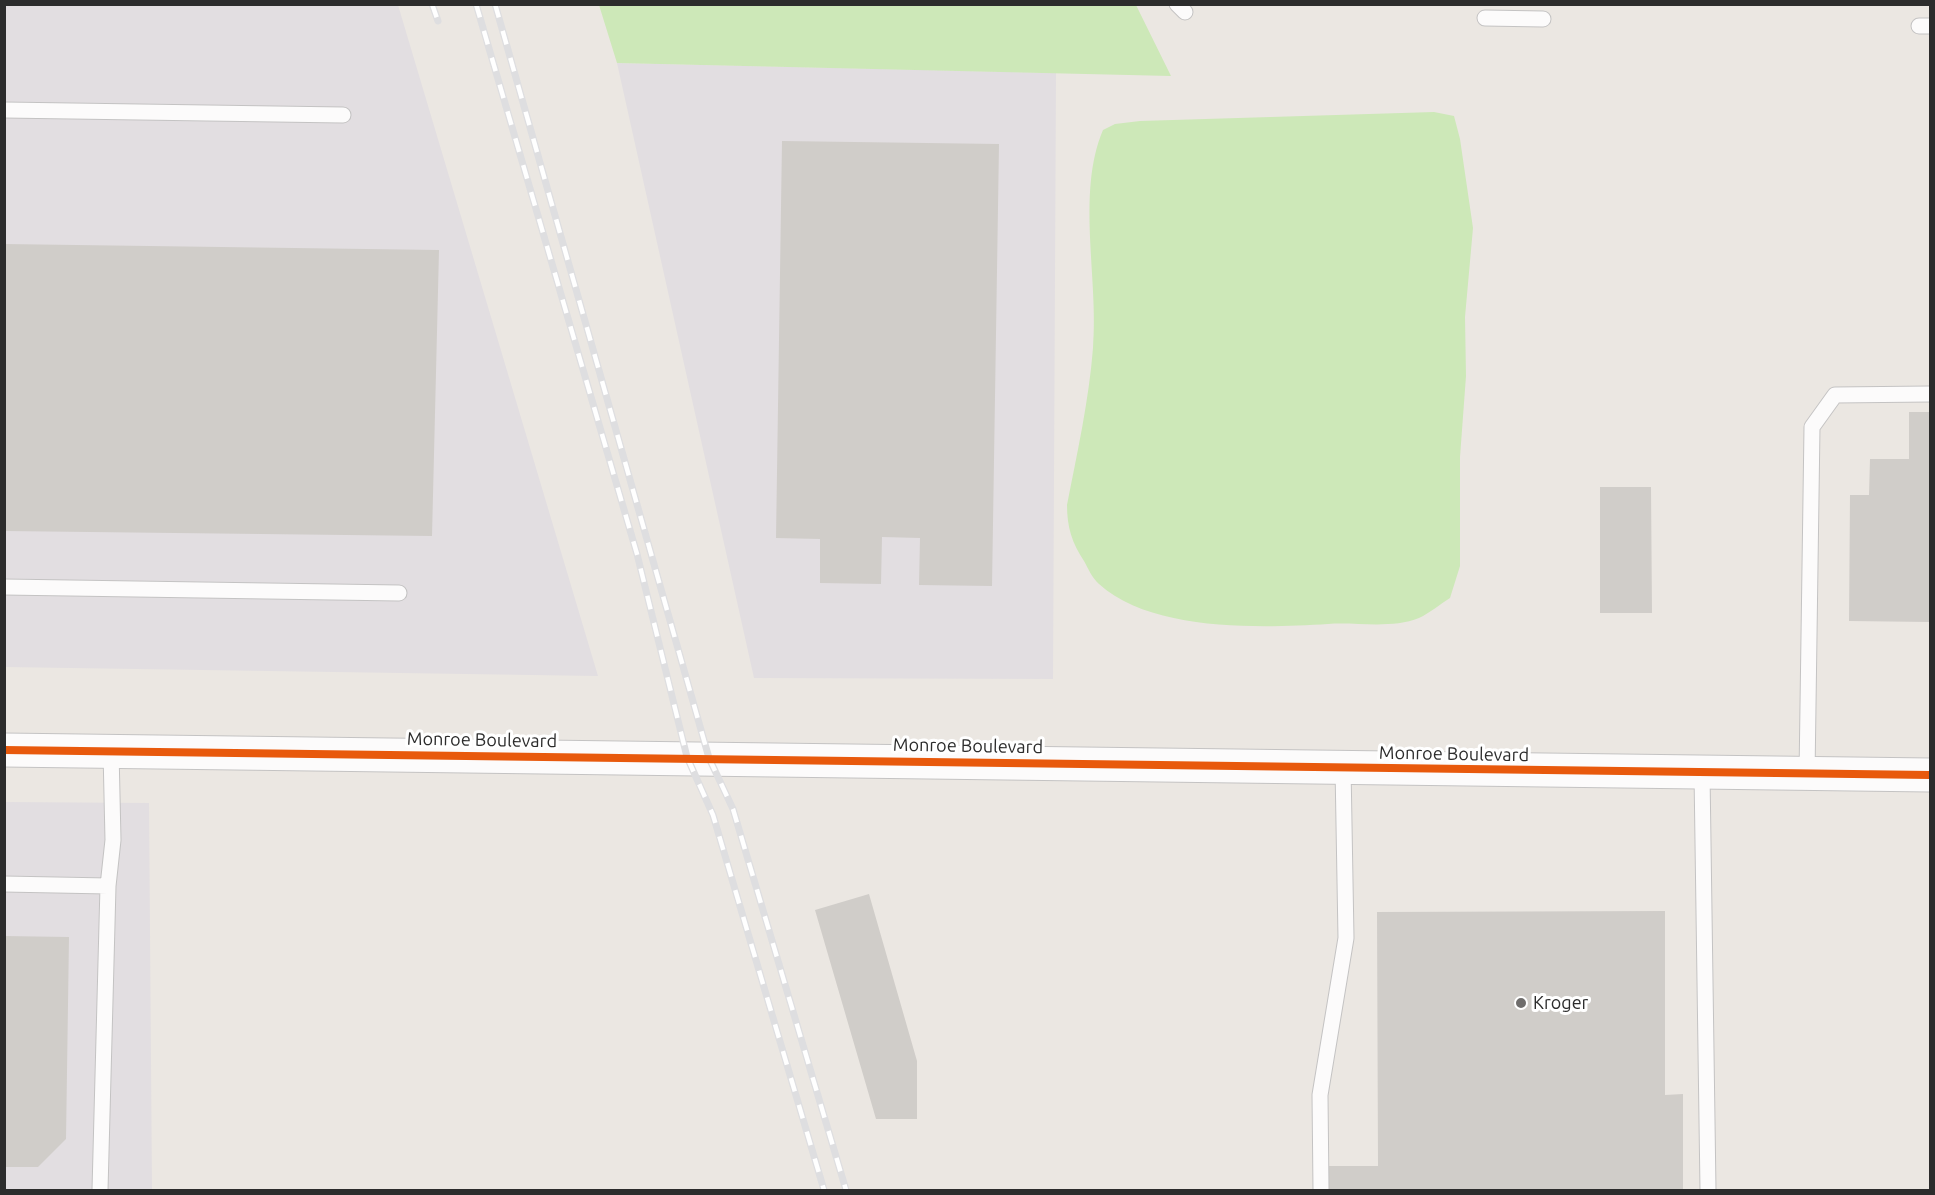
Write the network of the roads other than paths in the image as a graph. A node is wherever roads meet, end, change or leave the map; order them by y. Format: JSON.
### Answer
{"nodes":[{"id":1,"x":1506,"y":11,"type":"edge"},
{"id":2,"x":1485,"y":18,"type":"dead end"},
{"id":3,"x":1543,"y":19,"type":"dead end"},
{"id":4,"x":4,"y":110,"type":"edge"},
{"id":5,"x":343,"y":115,"type":"dead end"},
{"id":6,"x":1930,"y":394,"type":"edge"},
{"id":7,"x":4,"y":587,"type":"edge"},
{"id":8,"x":399,"y":593,"type":"dead end"},
{"id":9,"x":4,"y":750,"type":"edge"},
{"id":10,"x":111,"y":751,"type":"junction"},
{"id":11,"x":1342,"y":767,"type":"junction"},
{"id":12,"x":1702,"y":773,"type":"junction"},
{"id":13,"x":1807,"y":775,"type":"junction"},
{"id":14,"x":1930,"y":775,"type":"edge"},
{"id":15,"x":4,"y":884,"type":"edge"},
{"id":16,"x":108,"y":886,"type":"junction"},
{"id":17,"x":100,"y":1191,"type":"edge"},
{"id":18,"x":1321,"y":1191,"type":"edge"},
{"id":19,"x":1708,"y":1191,"type":"edge"}],
"edges":[{"from":1,"to":2,"type":"lane"},
{"from":1,"to":3,"type":"lane"},
{"from":4,"to":5,"type":"lane"},
{"from":6,"to":13,"type":"lane"},
{"from":7,"to":8,"type":"lane"},
{"from":9,"to":10,"type":"street","name":"Monroe Boulevard"},
{"from":10,"to":11,"type":"street","name":"Monroe Boulevard"},
{"from":10,"to":16,"type":"lane"},
{"from":11,"to":12,"type":"street","name":"Monroe Boulevard"},
{"from":11,"to":18,"type":"lane"},
{"from":12,"to":13,"type":"street","name":"Monroe Boulevard"},
{"from":12,"to":19,"type":"lane"},
{"from":13,"to":14,"type":"street","name":"Monroe Boulevard"},
{"from":15,"to":16,"type":"lane"},
{"from":16,"to":17,"type":"lane"}]}
